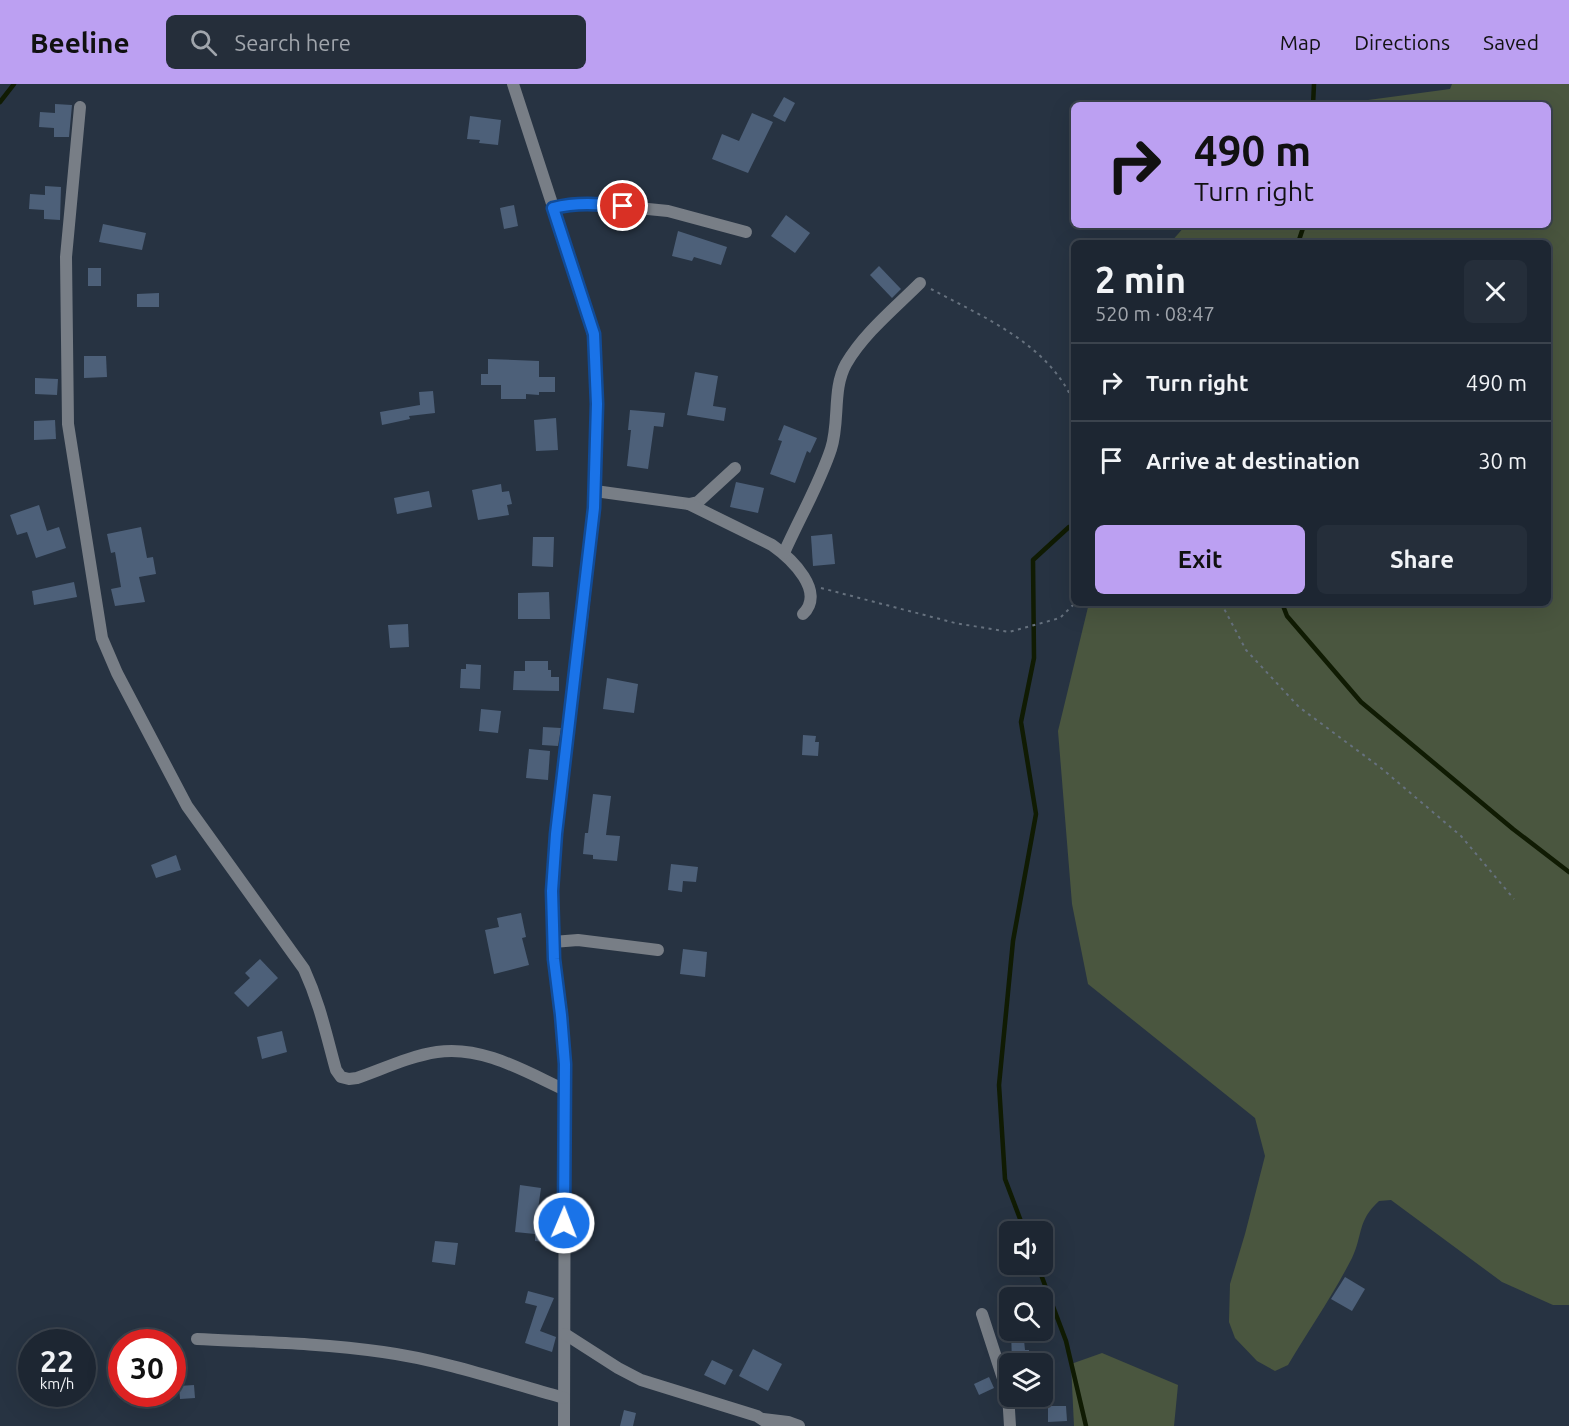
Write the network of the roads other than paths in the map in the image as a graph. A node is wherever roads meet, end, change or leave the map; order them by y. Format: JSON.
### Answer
{"nodes":[{"id":1,"x":513,"y":84,"type":"edge"},
{"id":2,"x":80,"y":107,"type":"dead end"},
{"id":3,"x":553,"y":208,"type":"junction"},
{"id":4,"x":746,"y":232,"type":"dead end"},
{"id":5,"x":920,"y":283,"type":"road end"},
{"id":6,"x":735,"y":468,"type":"dead end"},
{"id":7,"x":595,"y":491,"type":"junction"},
{"id":8,"x":689,"y":504,"type":"junction"},
{"id":9,"x":784,"y":554,"type":"junction"},
{"id":10,"x":803,"y":614,"type":"dead end"},
{"id":11,"x":553,"y":942,"type":"junction"},
{"id":12,"x":658,"y":950,"type":"dead end"},
{"id":13,"x":565,"y":1090,"type":"junction"},
{"id":14,"x":982,"y":1314,"type":"dead end"},
{"id":15,"x":565,"y":1334,"type":"junction"},
{"id":16,"x":197,"y":1339,"type":"dead end"},
{"id":17,"x":564,"y":1398,"type":"junction"},
{"id":18,"x":767,"y":1423,"type":"edge"},
{"id":19,"x":564,"y":1426,"type":"edge"},
{"id":20,"x":799,"y":1426,"type":"edge"},
{"id":21,"x":1010,"y":1426,"type":"edge"}],
"edges":[{"from":1,"to":3,"type":"street"},
{"from":2,"to":13,"type":"street"},
{"from":3,"to":4,"type":"street"},
{"from":3,"to":7,"type":"street"},
{"from":5,"to":9,"type":"street"},
{"from":6,"to":8,"type":"street"},
{"from":7,"to":8,"type":"street"},
{"from":7,"to":11,"type":"street"},
{"from":8,"to":9,"type":"street"},
{"from":9,"to":10,"type":"street"},
{"from":11,"to":12,"type":"street"},
{"from":11,"to":13,"type":"street"},
{"from":13,"to":15,"type":"street"},
{"from":14,"to":21,"type":"street"},
{"from":15,"to":17,"type":"street"},
{"from":15,"to":18,"type":"street"},
{"from":16,"to":17,"type":"street"},
{"from":17,"to":19,"type":"street"},
{"from":18,"to":20,"type":"street"}]}
